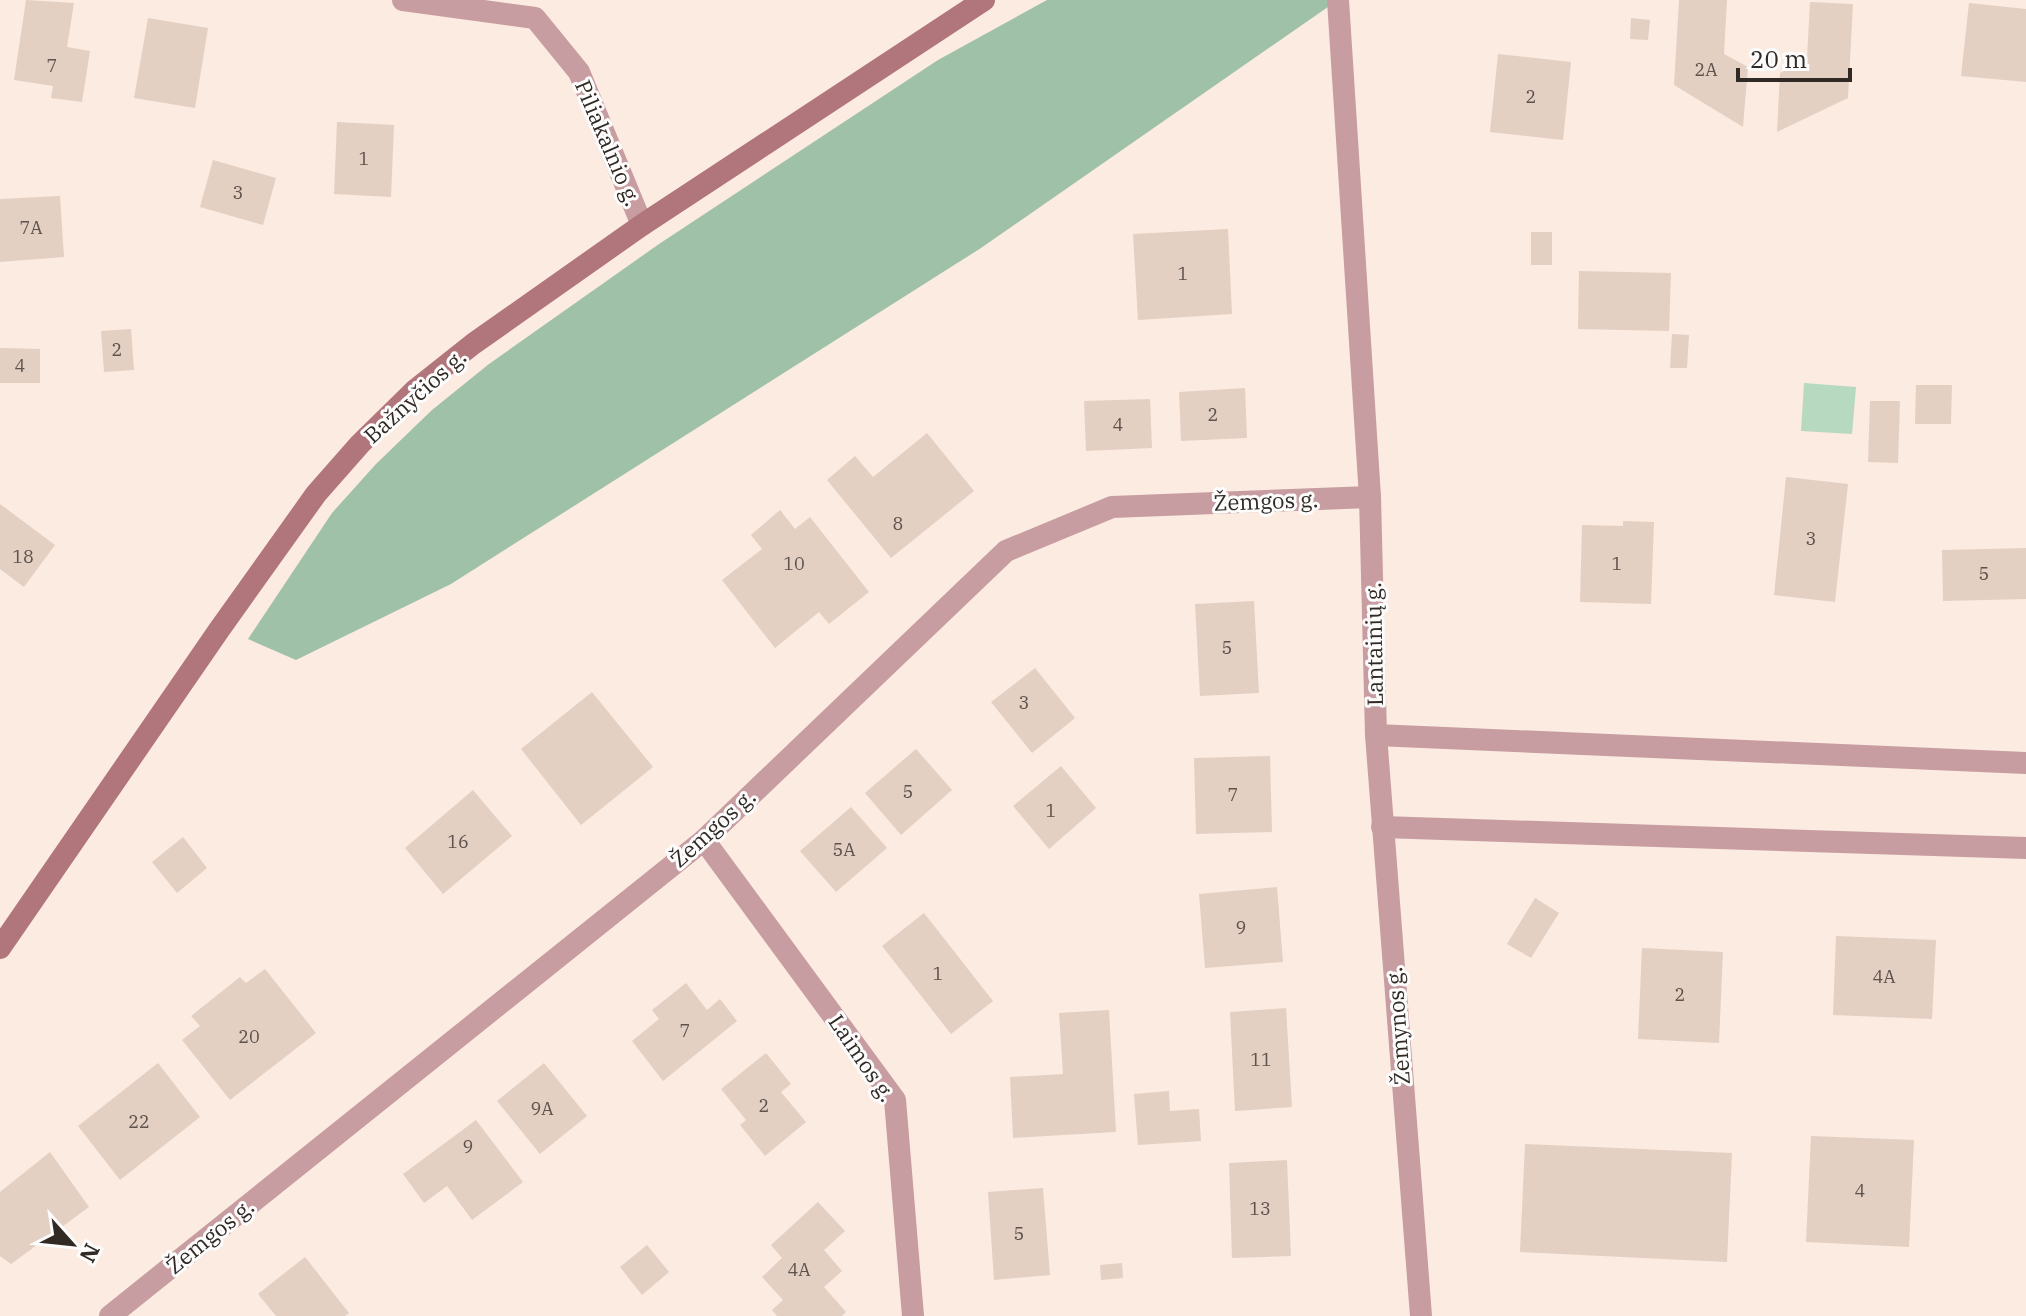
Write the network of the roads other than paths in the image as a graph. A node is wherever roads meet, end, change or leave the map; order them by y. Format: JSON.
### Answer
{"nodes":[{"id":1,"x":403,"y":0,"type":"edge"},
{"id":2,"x":984,"y":0,"type":"edge"},
{"id":3,"x":1338,"y":0,"type":"edge"},
{"id":4,"x":642,"y":225,"type":"junction"},
{"id":5,"x":1370,"y":497,"type":"junction"},
{"id":6,"x":1376,"y":735,"type":"junction"},
{"id":7,"x":2026,"y":763,"type":"edge"},
{"id":8,"x":1382,"y":827,"type":"junction"},
{"id":9,"x":704,"y":840,"type":"junction"},
{"id":10,"x":2026,"y":848,"type":"edge"},
{"id":11,"x":0,"y":948,"type":"edge"},
{"id":12,"x":110,"y":1316,"type":"edge"},
{"id":13,"x":913,"y":1316,"type":"edge"},
{"id":14,"x":1421,"y":1316,"type":"edge"}],
"edges":[{"from":1,"to":4,"type":"street","name":"Piliakalnio g."},
{"from":2,"to":4,"type":"main road","name":"Bažnyčios g."},
{"from":3,"to":5,"type":"street","name":"Lantainių g."},
{"from":4,"to":11,"type":"main road","name":"Bažnyčios g."},
{"from":5,"to":6,"type":"street","name":"Lantainių g."},
{"from":5,"to":9,"type":"street","name":"Žemgos g."},
{"from":6,"to":7,"type":"street","name":"Lantainių g."},
{"from":6,"to":8,"type":"street","name":"Žemynos g."},
{"from":8,"to":10,"type":"street"},
{"from":8,"to":14,"type":"street","name":"Žemynos g."},
{"from":9,"to":12,"type":"street","name":"Žemgos g."},
{"from":9,"to":13,"type":"street","name":"Laimos g."}]}
